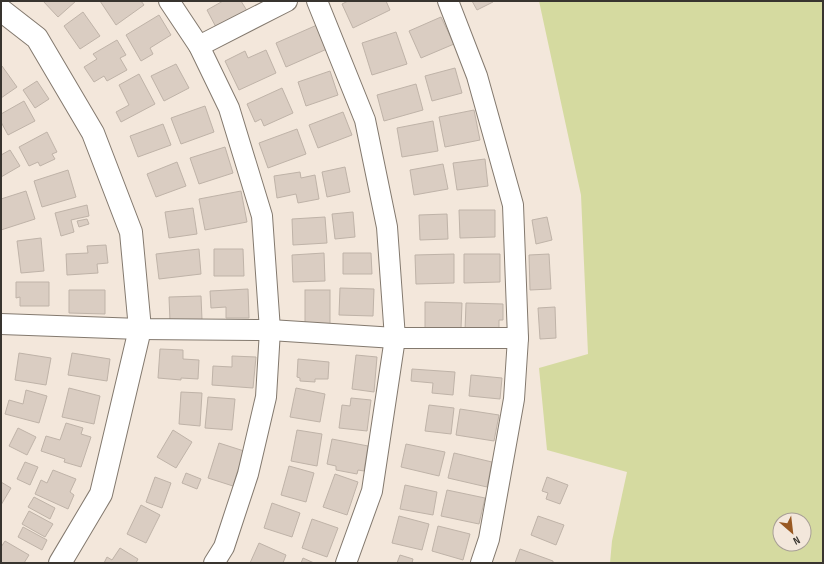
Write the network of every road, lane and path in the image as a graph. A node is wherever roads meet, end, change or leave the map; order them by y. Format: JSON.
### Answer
{"nodes":[{"id":1,"x":169,"y":1,"type":"edge"},
{"id":2,"x":287,"y":1,"type":"edge"},
{"id":3,"x":317,"y":1,"type":"edge"},
{"id":4,"x":448,"y":1,"type":"edge"},
{"id":5,"x":1,"y":10,"type":"edge"},
{"id":6,"x":199,"y":46,"type":"junction"},
{"id":7,"x":1,"y":324,"type":"edge"},
{"id":8,"x":140,"y":329,"type":"junction"},
{"id":9,"x":270,"y":330,"type":"junction"},
{"id":10,"x":395,"y":338,"type":"junction"},
{"id":11,"x":518,"y":338,"type":"junction"},
{"id":12,"x":60,"y":563,"type":"edge"},
{"id":13,"x":214,"y":563,"type":"edge"},
{"id":14,"x":346,"y":563,"type":"edge"},
{"id":15,"x":481,"y":563,"type":"edge"}],
"edges":[{"from":1,"to":6,"type":"street"},
{"from":2,"to":6,"type":"street"},
{"from":3,"to":10,"type":"street"},
{"from":4,"to":11,"type":"street"},
{"from":5,"to":8,"type":"street"},
{"from":6,"to":9,"type":"street"},
{"from":7,"to":8,"type":"street"},
{"from":8,"to":9,"type":"street"},
{"from":8,"to":12,"type":"street"},
{"from":9,"to":10,"type":"street"},
{"from":9,"to":13,"type":"street"},
{"from":10,"to":11,"type":"street"},
{"from":10,"to":14,"type":"street"},
{"from":11,"to":15,"type":"street"}]}
